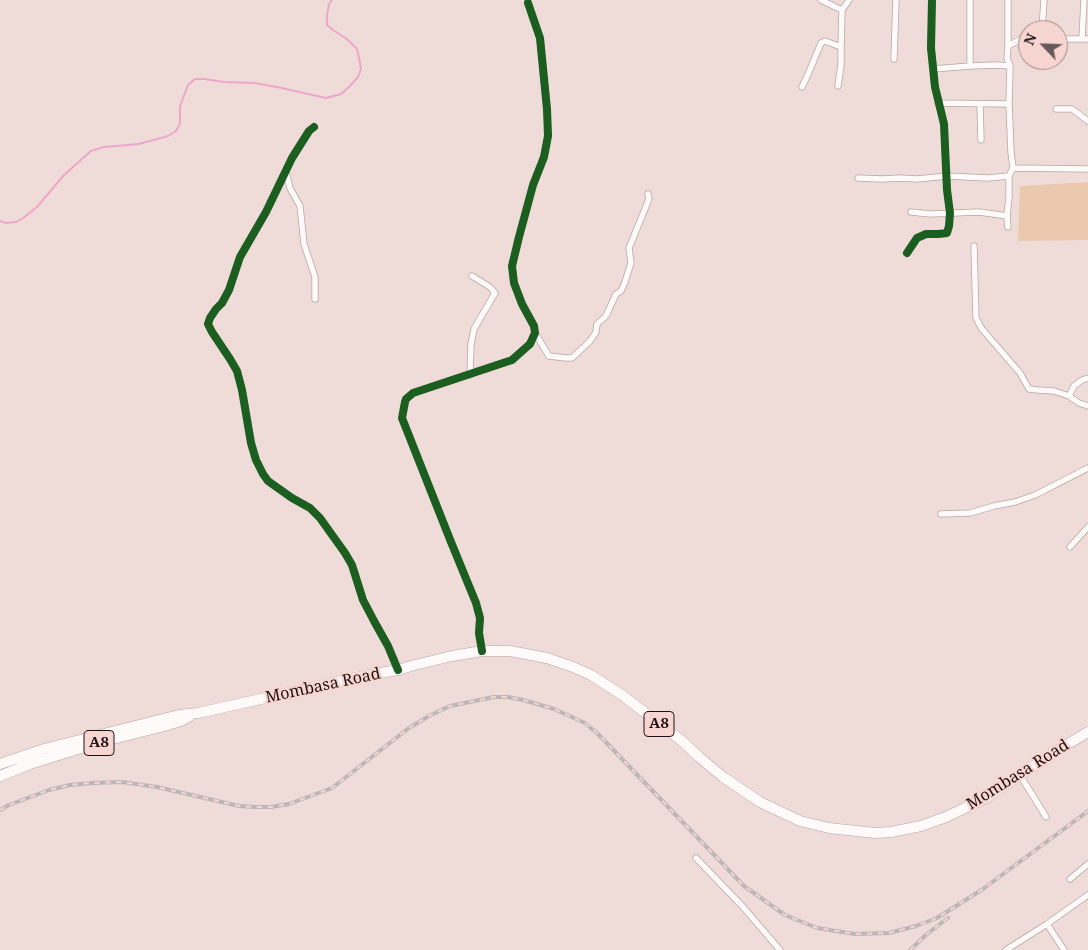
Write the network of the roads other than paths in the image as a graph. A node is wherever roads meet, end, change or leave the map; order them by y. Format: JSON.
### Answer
{"nodes":[{"id":1,"x":821,"y":0,"type":"edge"},
{"id":2,"x":849,"y":0,"type":"edge"},
{"id":3,"x":896,"y":0,"type":"edge"},
{"id":4,"x":932,"y":0,"type":"edge"},
{"id":5,"x":970,"y":0,"type":"edge"},
{"id":6,"x":1008,"y":0,"type":"edge"},
{"id":7,"x":1044,"y":0,"type":"edge"},
{"id":8,"x":1084,"y":0,"type":"edge"},
{"id":9,"x":528,"y":3,"type":"dead end"},
{"id":10,"x":842,"y":10,"type":"junction"},
{"id":11,"x":1043,"y":20,"type":"edge"},
{"id":12,"x":1068,"y":39,"type":"edge"},
{"id":13,"x":1085,"y":39,"type":"edge"},
{"id":14,"x":1018,"y":41,"type":"edge"},
{"id":15,"x":1008,"y":46,"type":"junction"},
{"id":16,"x":841,"y":47,"type":"junction"},
{"id":17,"x":894,"y":59,"type":"dead end"},
{"id":18,"x":970,"y":66,"type":"junction"},
{"id":19,"x":1010,"y":66,"type":"junction"},
{"id":20,"x":933,"y":69,"type":"junction"},
{"id":21,"x":838,"y":86,"type":"dead end"},
{"id":22,"x":802,"y":87,"type":"dead end"},
{"id":23,"x":938,"y":103,"type":"junction"},
{"id":24,"x":980,"y":104,"type":"junction"},
{"id":25,"x":1009,"y":104,"type":"junction"},
{"id":26,"x":1056,"y":109,"type":"dead end"},
{"id":27,"x":1088,"y":121,"type":"edge"},
{"id":28,"x":314,"y":127,"type":"dead end"},
{"id":29,"x":982,"y":140,"type":"dead end"},
{"id":30,"x":1013,"y":168,"type":"junction"},
{"id":31,"x":1088,"y":170,"type":"edge"},
{"id":32,"x":286,"y":172,"type":"junction"},
{"id":33,"x":946,"y":176,"type":"junction"},
{"id":34,"x":1009,"y":176,"type":"junction"},
{"id":35,"x":858,"y":178,"type":"dead end"},
{"id":36,"x":648,"y":194,"type":"dead end"},
{"id":37,"x":912,"y":212,"type":"dead end"},
{"id":38,"x":950,"y":213,"type":"junction"},
{"id":39,"x":1007,"y":216,"type":"junction"},
{"id":40,"x":1008,"y":227,"type":"dead end"},
{"id":41,"x":974,"y":246,"type":"dead end"},
{"id":42,"x":907,"y":253,"type":"dead end"},
{"id":43,"x":472,"y":276,"type":"dead end"},
{"id":44,"x":315,"y":299,"type":"dead end"},
{"id":45,"x":535,"y":333,"type":"junction"},
{"id":46,"x":470,"y":375,"type":"junction"},
{"id":47,"x":1088,"y":378,"type":"edge"},
{"id":48,"x":1068,"y":396,"type":"junction"},
{"id":49,"x":1088,"y":406,"type":"edge"},
{"id":50,"x":1088,"y":468,"type":"edge"},
{"id":51,"x":941,"y":514,"type":"dead end"},
{"id":52,"x":1088,"y":527,"type":"edge"},
{"id":53,"x":1070,"y":546,"type":"dead end"},
{"id":54,"x":482,"y":651,"type":"junction"},
{"id":55,"x":398,"y":670,"type":"junction"},
{"id":56,"x":198,"y":712,"type":"junction"},
{"id":57,"x":1088,"y":732,"type":"edge"},
{"id":58,"x":0,"y":764,"type":"edge"},
{"id":59,"x":1020,"y":775,"type":"junction"},
{"id":60,"x":1,"y":776,"type":"edge"},
{"id":61,"x":1046,"y":816,"type":"dead end"},
{"id":62,"x":696,"y":858,"type":"dead end"},
{"id":63,"x":1088,"y":864,"type":"edge"},
{"id":64,"x":1070,"y":879,"type":"dead end"},
{"id":65,"x":1088,"y":895,"type":"edge"},
{"id":66,"x":1047,"y":924,"type":"junction"},
{"id":67,"x":780,"y":950,"type":"edge"},
{"id":68,"x":1006,"y":950,"type":"edge"},
{"id":69,"x":1064,"y":950,"type":"edge"}],
"edges":[{"from":1,"to":10,"type":"street"},
{"from":2,"to":10,"type":"street"},
{"from":3,"to":17,"type":"street"},
{"from":4,"to":20,"type":"street"},
{"from":5,"to":18,"type":"street"},
{"from":6,"to":15,"type":"street"},
{"from":7,"to":11,"type":"street"},
{"from":8,"to":13,"type":"street"},
{"from":9,"to":45,"type":"street"},
{"from":10,"to":16,"type":"street"},
{"from":12,"to":13,"type":"street"},
{"from":14,"to":15,"type":"street"},
{"from":15,"to":19,"type":"street"},
{"from":16,"to":21,"type":"street"},
{"from":16,"to":22,"type":"street"},
{"from":18,"to":19,"type":"street"},
{"from":18,"to":20,"type":"street"},
{"from":19,"to":25,"type":"street"},
{"from":20,"to":23,"type":"street"},
{"from":23,"to":24,"type":"street"},
{"from":23,"to":33,"type":"street"},
{"from":24,"to":25,"type":"street"},
{"from":24,"to":29,"type":"street"},
{"from":25,"to":30,"type":"street"},
{"from":26,"to":27,"type":"street"},
{"from":28,"to":32,"type":"street"},
{"from":30,"to":31,"type":"street"},
{"from":30,"to":34,"type":"street"},
{"from":32,"to":44,"type":"street"},
{"from":32,"to":55,"type":"street"},
{"from":33,"to":34,"type":"street"},
{"from":33,"to":35,"type":"street"},
{"from":33,"to":38,"type":"street"},
{"from":34,"to":39,"type":"street"},
{"from":36,"to":45,"type":"street"},
{"from":37,"to":38,"type":"street"},
{"from":38,"to":39,"type":"street"},
{"from":38,"to":42,"type":"street"},
{"from":39,"to":40,"type":"street"},
{"from":41,"to":48,"type":"street"},
{"from":43,"to":46,"type":"street"},
{"from":45,"to":46,"type":"street"},
{"from":46,"to":54,"type":"street"},
{"from":47,"to":48,"type":"street"},
{"from":48,"to":49,"type":"street"},
{"from":50,"to":51,"type":"street"},
{"from":52,"to":53,"type":"street"},
{"from":54,"to":55,"type":"highway","name":"Mombasa Road","number":"A8"},
{"from":54,"to":59,"type":"highway","name":"Mombasa Road","number":"A8"},
{"from":55,"to":56,"type":"highway","name":"Mombasa Road","number":"A8"},
{"from":56,"to":58,"type":"highway","name":"Mombasa Road","number":"A8"},
{"from":56,"to":60,"type":"highway","name":"Mombasa Road","number":"A8"},
{"from":57,"to":59,"type":"highway","name":"Mombasa Road","number":"A8"},
{"from":59,"to":61,"type":"street"},
{"from":62,"to":67,"type":"street"},
{"from":63,"to":64,"type":"street"},
{"from":65,"to":66,"type":"street"},
{"from":66,"to":68,"type":"street"},
{"from":66,"to":69,"type":"street"}]}
